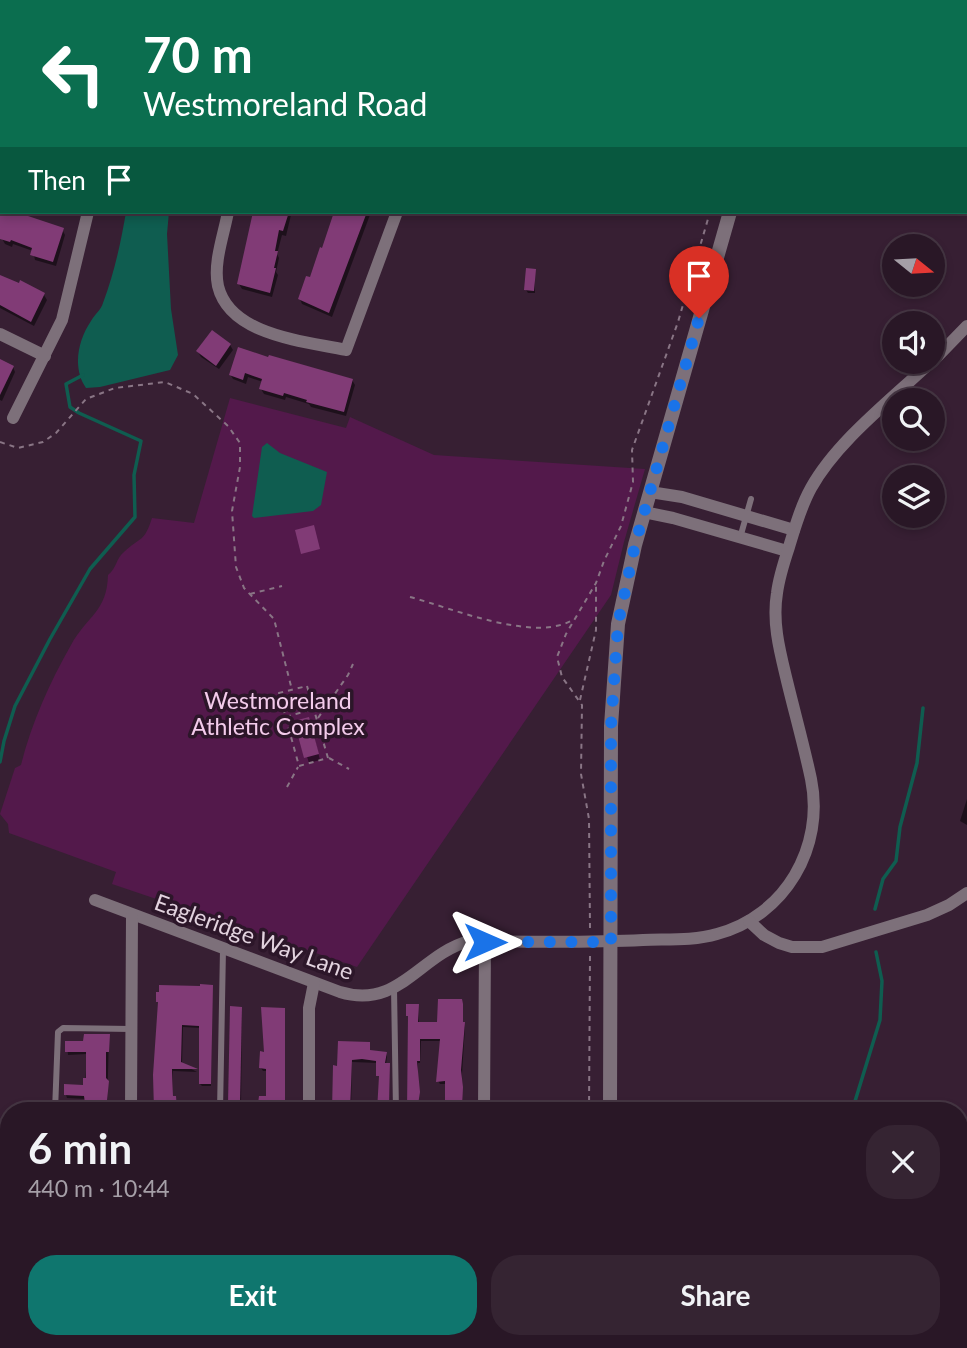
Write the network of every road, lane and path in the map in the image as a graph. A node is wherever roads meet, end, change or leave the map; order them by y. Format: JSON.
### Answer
{"nodes":[{"id":1,"x":88,"y":214,"type":"edge"},
{"id":2,"x":228,"y":214,"type":"edge"},
{"id":3,"x":396,"y":214,"type":"edge"},
{"id":4,"x":729,"y":214,"type":"edge"},
{"id":5,"x":967,"y":326,"type":"edge"},
{"id":6,"x":0,"y":334,"type":"edge"},
{"id":7,"x":945,"y":348,"type":"edge"},
{"id":8,"x":45,"y":356,"type":"junction"},
{"id":9,"x":919,"y":374,"type":"edge"},
{"id":10,"x":13,"y":418,"type":"dead end"},
{"id":11,"x":0,"y":442,"type":"edge"},
{"id":12,"x":650,"y":492,"type":"junction"},
{"id":13,"x":751,"y":499,"type":"dead end"},
{"id":14,"x":644,"y":512,"type":"junction"},
{"id":15,"x":745,"y":516,"type":"junction"},
{"id":16,"x":794,"y":530,"type":"junction"},
{"id":17,"x":740,"y":538,"type":"junction"},
{"id":18,"x":787,"y":551,"type":"junction"},
{"id":19,"x":597,"y":583,"type":"dead end"},
{"id":20,"x":282,"y":586,"type":"dead end"},
{"id":21,"x":249,"y":594,"type":"junction"},
{"id":22,"x":410,"y":597,"type":"dead end"},
{"id":23,"x":575,"y":619,"type":"dead end"},
{"id":24,"x":354,"y":664,"type":"dead end"},
{"id":25,"x":292,"y":690,"type":"junction"},
{"id":26,"x":580,"y":701,"type":"dead end"},
{"id":27,"x":314,"y":708,"type":"junction"},
{"id":28,"x":286,"y":717,"type":"junction"},
{"id":29,"x":317,"y":719,"type":"junction"},
{"id":30,"x":328,"y":758,"type":"junction"},
{"id":31,"x":299,"y":766,"type":"junction"},
{"id":32,"x":349,"y":769,"type":"dead end"},
{"id":33,"x":287,"y":787,"type":"dead end"},
{"id":34,"x":967,"y":893,"type":"edge"},
{"id":35,"x":95,"y":900,"type":"dead end"},
{"id":36,"x":132,"y":915,"type":"junction"},
{"id":37,"x":749,"y":921,"type":"junction"},
{"id":38,"x":485,"y":942,"type":"junction"},
{"id":39,"x":611,"y":942,"type":"junction"},
{"id":40,"x":223,"y":948,"type":"junction"},
{"id":41,"x":314,"y":983,"type":"junction"},
{"id":42,"x":394,"y":988,"type":"junction"},
{"id":43,"x":131,"y":1029,"type":"junction"},
{"id":44,"x":55,"y":1102,"type":"edge"},
{"id":45,"x":131,"y":1102,"type":"edge"},
{"id":46,"x":220,"y":1102,"type":"edge"},
{"id":47,"x":309,"y":1102,"type":"edge"},
{"id":48,"x":396,"y":1102,"type":"edge"},
{"id":49,"x":484,"y":1102,"type":"edge"},
{"id":50,"x":610,"y":1102,"type":"edge"}],
"edges":[{"from":1,"to":8,"type":"street"},
{"from":2,"to":3,"type":"street"},
{"from":4,"to":12,"type":"street"},
{"from":5,"to":7,"type":"street","name":"Eagleridge Way Lane"},
{"from":6,"to":8,"type":"street"},
{"from":8,"to":10,"type":"street"},
{"from":9,"to":16,"type":"street","name":"Eagleridge Way Lane"},
{"from":11,"to":21,"type":"path"},
{"from":12,"to":14,"type":"street"},
{"from":12,"to":15,"type":"street"},
{"from":13,"to":15,"type":"lane"},
{"from":14,"to":17,"type":"street"},
{"from":14,"to":39,"type":"street"},
{"from":15,"to":16,"type":"street"},
{"from":15,"to":17,"type":"lane"},
{"from":16,"to":18,"type":"street","name":"Eagleridge Way Lane"},
{"from":17,"to":18,"type":"street"},
{"from":18,"to":37,"type":"street","name":"Eagleridge Way Lane"},
{"from":19,"to":26,"type":"path"},
{"from":20,"to":21,"type":"path"},
{"from":21,"to":25,"type":"path"},
{"from":22,"to":23,"type":"path"},
{"from":24,"to":29,"type":"path"},
{"from":25,"to":27,"type":"path"},
{"from":25,"to":28,"type":"path"},
{"from":27,"to":28,"type":"path"},
{"from":27,"to":29,"type":"path"},
{"from":28,"to":31,"type":"path"},
{"from":29,"to":30,"type":"path"},
{"from":30,"to":31,"type":"path"},
{"from":30,"to":32,"type":"path"},
{"from":31,"to":33,"type":"path"},
{"from":34,"to":37,"type":"street"},
{"from":35,"to":36,"type":"street","name":"Eagleridge Way Lane"},
{"from":36,"to":40,"type":"street","name":"Eagleridge Way Lane"},
{"from":36,"to":43,"type":"street"},
{"from":37,"to":39,"type":"street","name":"Eagleridge Way Lane"},
{"from":38,"to":39,"type":"street","name":"Eagleridge Way Lane"},
{"from":38,"to":42,"type":"street","name":"Eagleridge Way Lane"},
{"from":38,"to":49,"type":"street"},
{"from":39,"to":50,"type":"street"},
{"from":40,"to":41,"type":"street","name":"Eagleridge Way Lane"},
{"from":40,"to":46,"type":"lane"},
{"from":41,"to":42,"type":"street","name":"Eagleridge Way Lane"},
{"from":41,"to":47,"type":"street"},
{"from":42,"to":48,"type":"lane"},
{"from":43,"to":44,"type":"lane"},
{"from":43,"to":45,"type":"street"}]}
